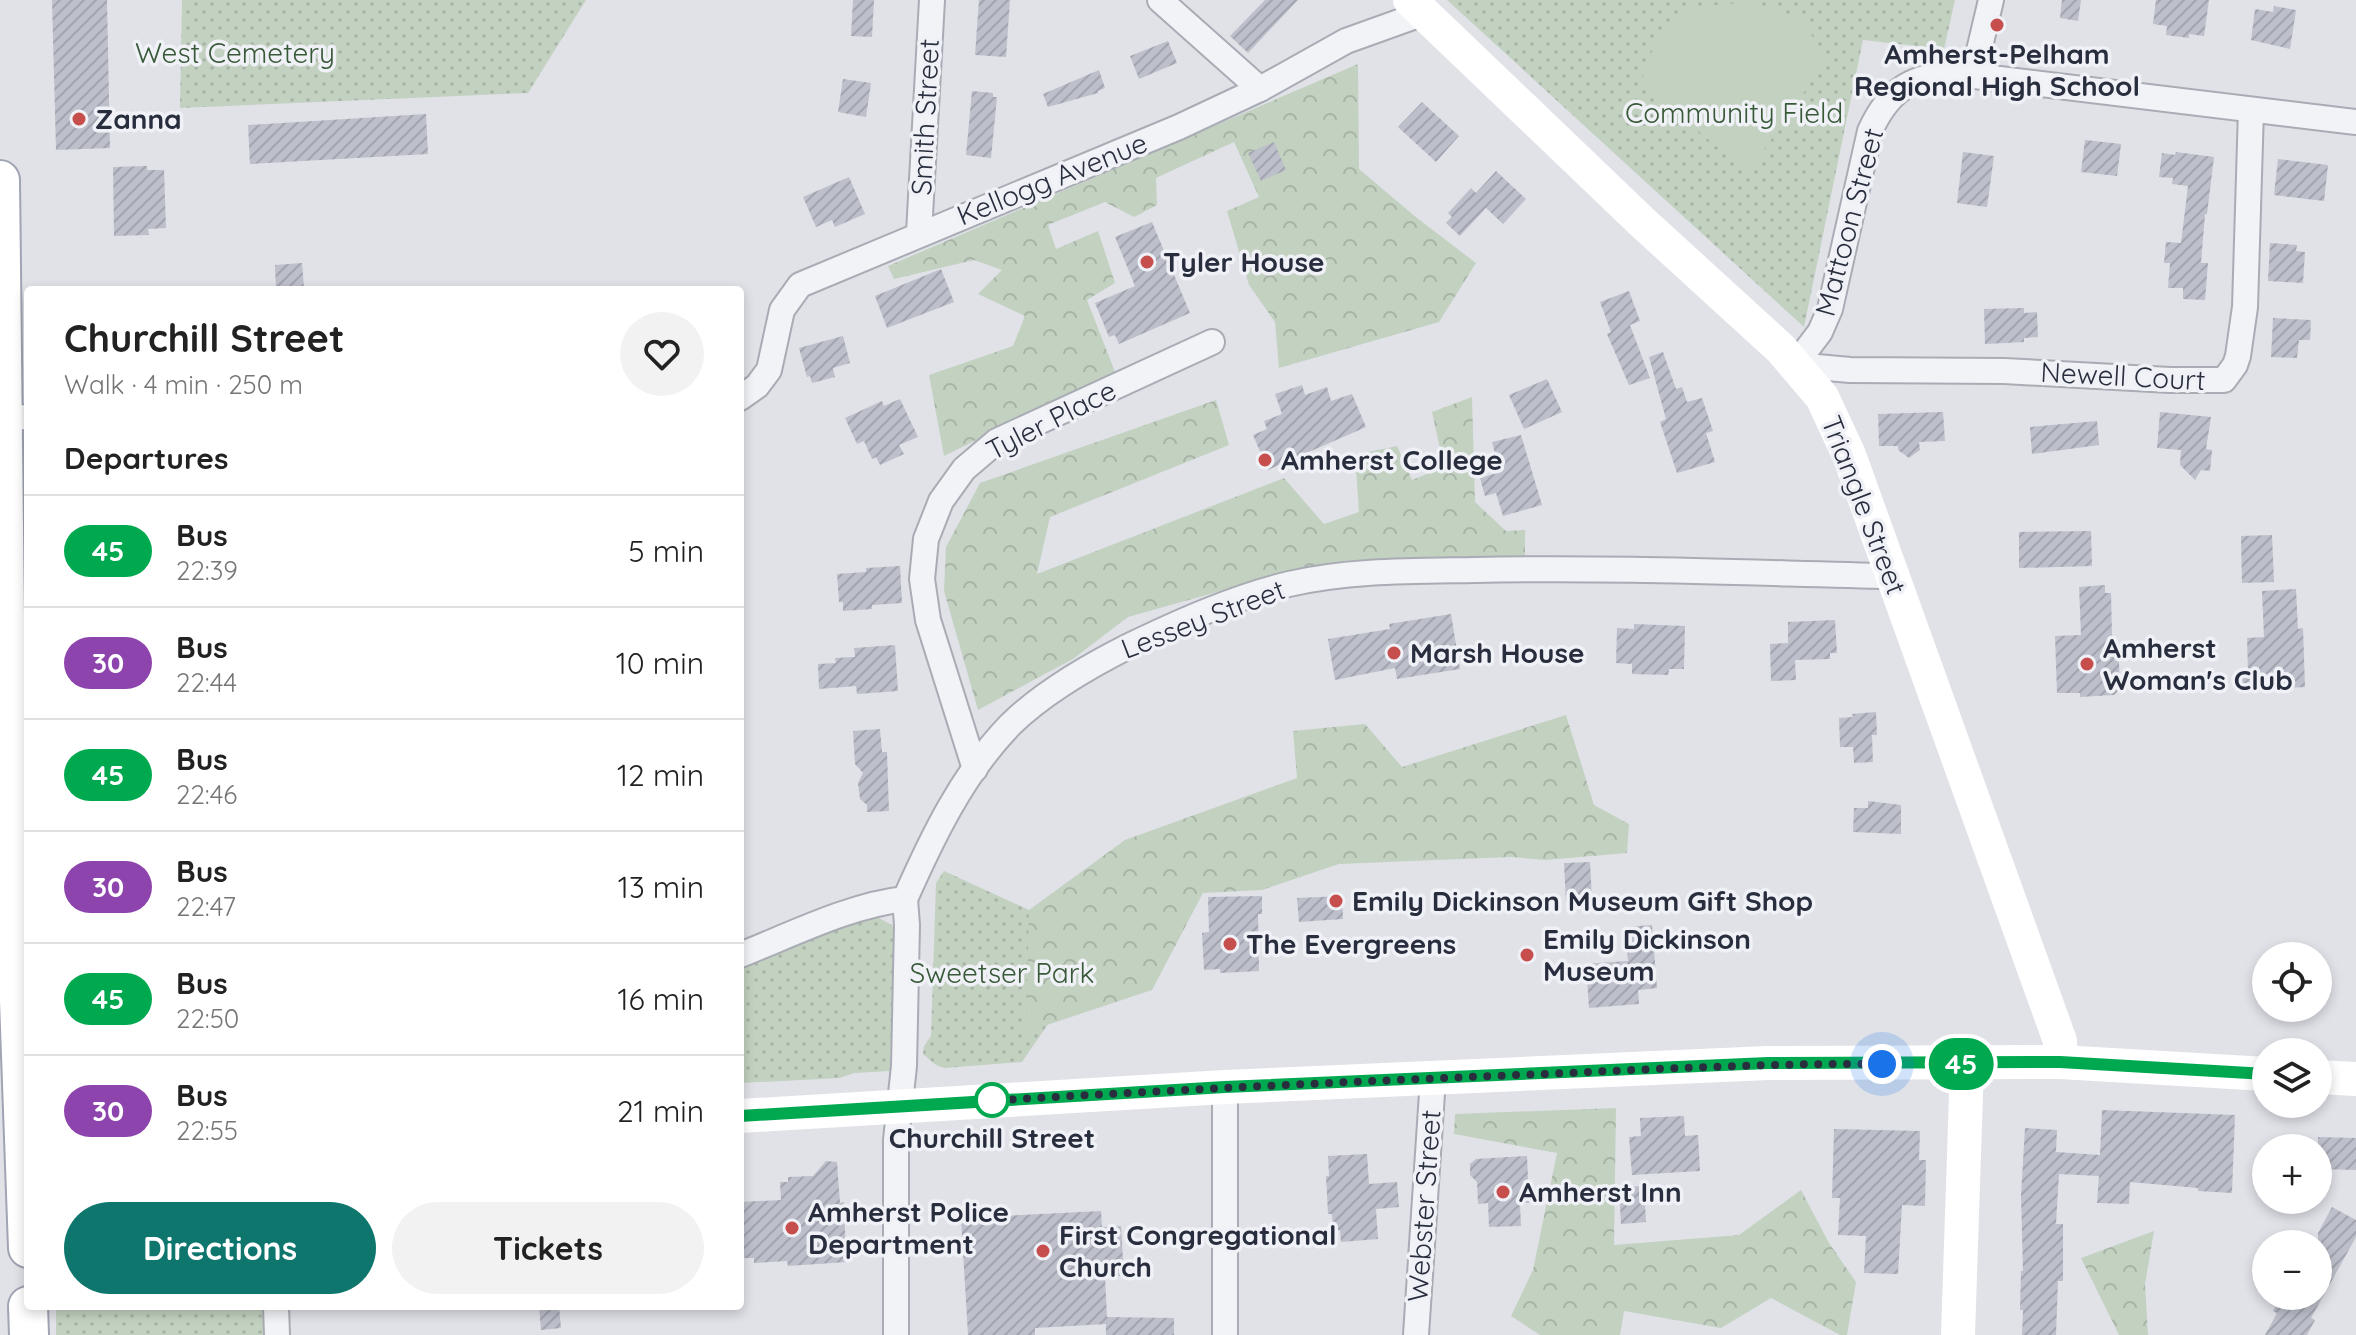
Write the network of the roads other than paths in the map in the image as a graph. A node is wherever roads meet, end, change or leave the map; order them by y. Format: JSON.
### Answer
{"nodes":[{"id":1,"x":932,"y":0,"type":"edge"},
{"id":2,"x":1160,"y":0,"type":"edge"},
{"id":3,"x":1991,"y":0,"type":"edge"},
{"id":4,"x":1417,"y":6,"type":"edge"},
{"id":5,"x":1973,"y":76,"type":"junction"},
{"id":6,"x":1260,"y":89,"type":"junction"},
{"id":7,"x":2251,"y":110,"type":"junction"},
{"id":8,"x":2356,"y":122,"type":"edge"},
{"id":9,"x":0,"y":180,"type":"edge"},
{"id":10,"x":0,"y":221,"type":"edge"},
{"id":11,"x":919,"y":233,"type":"junction"},
{"id":12,"x":1212,"y":342,"type":"dead end"},
{"id":13,"x":1795,"y":365,"type":"junction"},
{"id":14,"x":744,"y":395,"type":"edge"},
{"id":15,"x":16,"y":417,"type":"edge"},
{"id":16,"x":1891,"y":576,"type":"junction"},
{"id":17,"x":975,"y":769,"type":"junction"},
{"id":18,"x":905,"y":899,"type":"junction"},
{"id":19,"x":744,"y":953,"type":"edge"},
{"id":20,"x":2060,"y":1062,"type":"junction"},
{"id":21,"x":1967,"y":1064,"type":"junction"},
{"id":22,"x":2252,"y":1073,"type":"edge"},
{"id":23,"x":1433,"y":1078,"type":"junction"},
{"id":24,"x":2332,"y":1078,"type":"edge"},
{"id":25,"x":2356,"y":1079,"type":"edge"},
{"id":26,"x":1225,"y":1087,"type":"junction"},
{"id":27,"x":12,"y":1102,"type":"edge"},
{"id":28,"x":899,"y":1106,"type":"junction"},
{"id":29,"x":744,"y":1116,"type":"edge"},
{"id":30,"x":24,"y":1158,"type":"edge"},
{"id":31,"x":28,"y":1310,"type":"edge"},
{"id":32,"x":276,"y":1310,"type":"edge"},
{"id":33,"x":29,"y":1335,"type":"edge"},
{"id":34,"x":277,"y":1335,"type":"edge"},
{"id":35,"x":896,"y":1335,"type":"edge"},
{"id":36,"x":1225,"y":1335,"type":"edge"},
{"id":37,"x":1416,"y":1335,"type":"edge"},
{"id":38,"x":1958,"y":1335,"type":"edge"}],
"edges":[{"from":1,"to":11,"type":"street","name":"Smith Street"},
{"from":2,"to":6,"type":"street"},
{"from":3,"to":5,"type":"street"},
{"from":4,"to":6,"type":"street","name":"Kellogg Avenue"},
{"from":4,"to":13,"type":"main road","name":"Triangle Street"},
{"from":5,"to":7,"type":"street","name":"Mattoon Street"},
{"from":5,"to":13,"type":"street","name":"Mattoon Street"},
{"from":6,"to":11,"type":"street","name":"Kellogg Avenue"},
{"from":7,"to":8,"type":"street","name":"Mattoon Street"},
{"from":7,"to":13,"type":"street","name":"Newell Court"},
{"from":9,"to":10,"type":"main road"},
{"from":10,"to":15,"type":"main road"},
{"from":11,"to":14,"type":"street","name":"Kellogg Avenue"},
{"from":12,"to":17,"type":"street","name":"Tyler Place"},
{"from":13,"to":16,"type":"main road","name":"Triangle Street"},
{"from":15,"to":27,"type":"main road"},
{"from":16,"to":17,"type":"street","name":"Lessey Street"},
{"from":16,"to":20,"type":"main road","name":"Triangle Street"},
{"from":17,"to":18,"type":"street","name":"Lessey Street"},
{"from":18,"to":19,"type":"street"},
{"from":18,"to":28,"type":"street"},
{"from":20,"to":21,"type":"main road"},
{"from":20,"to":22,"type":"main road"},
{"from":21,"to":23,"type":"main road"},
{"from":21,"to":38,"type":"main road"},
{"from":23,"to":26,"type":"main road"},
{"from":23,"to":37,"type":"street","name":"Webster Street"},
{"from":24,"to":25,"type":"main road"},
{"from":26,"to":28,"type":"main road"},
{"from":26,"to":36,"type":"street"},
{"from":27,"to":30,"type":"main road"},
{"from":28,"to":29,"type":"main road"},
{"from":28,"to":35,"type":"street"},
{"from":31,"to":33,"type":"main road"},
{"from":32,"to":34,"type":"street"}]}
